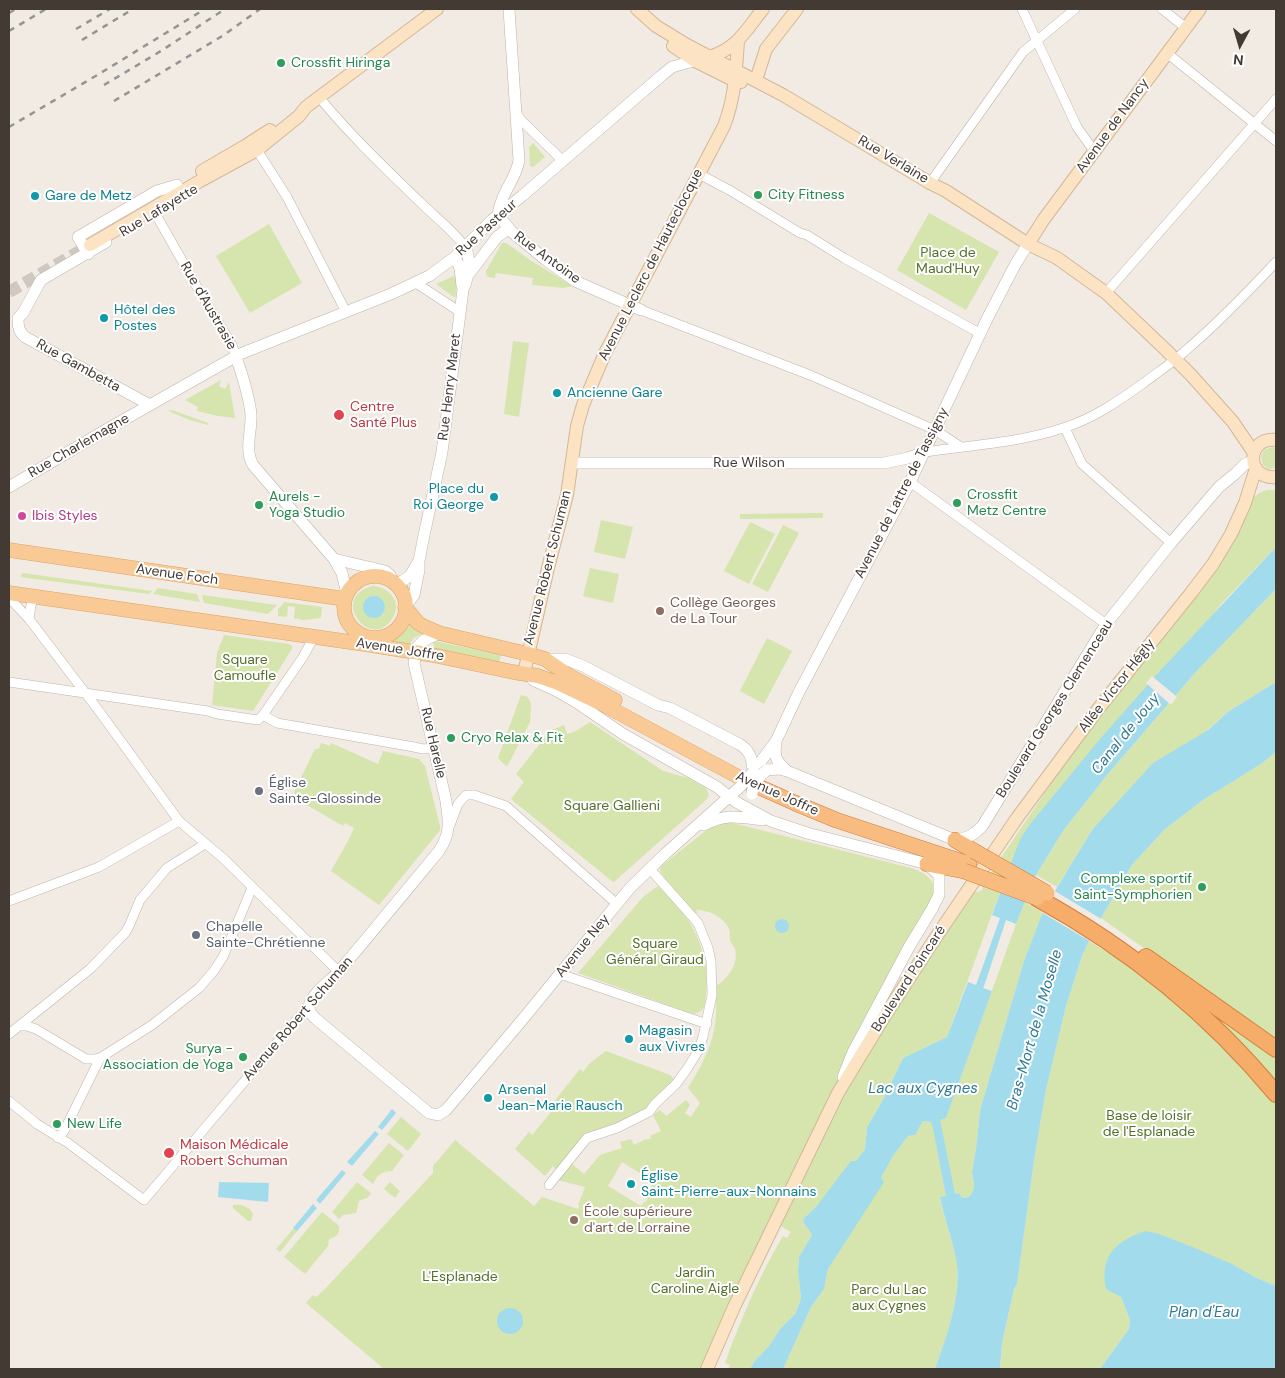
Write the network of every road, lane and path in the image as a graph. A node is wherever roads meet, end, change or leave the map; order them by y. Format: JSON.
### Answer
{"nodes":[{"id":1,"x":437,"y":9,"type":"edge"},
{"id":2,"x":509,"y":9,"type":"edge"},
{"id":3,"x":637,"y":9,"type":"edge"},
{"id":4,"x":763,"y":9,"type":"edge"},
{"id":5,"x":797,"y":9,"type":"edge"},
{"id":6,"x":1022,"y":9,"type":"edge"},
{"id":7,"x":1075,"y":9,"type":"edge"},
{"id":8,"x":1162,"y":9,"type":"edge"},
{"id":9,"x":1200,"y":9,"type":"edge"},
{"id":10,"x":656,"y":26,"type":"junction"},
{"id":11,"x":1186,"y":28,"type":"junction"},
{"id":12,"x":738,"y":41,"type":"junction"},
{"id":13,"x":1036,"y":41,"type":"junction"},
{"id":14,"x":672,"y":45,"type":"junction"},
{"id":15,"x":1167,"y":53,"type":"junction"},
{"id":16,"x":709,"y":57,"type":"junction"},
{"id":17,"x":695,"y":61,"type":"junction"},
{"id":18,"x":672,"y":68,"type":"junction"},
{"id":19,"x":736,"y":76,"type":"junction"},
{"id":20,"x":756,"y":80,"type":"junction"},
{"id":21,"x":319,"y":97,"type":"junction"},
{"id":22,"x":1276,"y":99,"type":"edge"},
{"id":23,"x":515,"y":112,"type":"junction"},
{"id":24,"x":1255,"y":124,"type":"junction"},
{"id":25,"x":1276,"y":141,"type":"edge"},
{"id":26,"x":258,"y":144,"type":"junction"},
{"id":27,"x":1094,"y":151,"type":"junction"},
{"id":28,"x":563,"y":162,"type":"junction"},
{"id":29,"x":228,"y":166,"type":"junction"},
{"id":30,"x":699,"y":174,"type":"junction"},
{"id":31,"x":930,"y":183,"type":"junction"},
{"id":32,"x":155,"y":213,"type":"junction"},
{"id":33,"x":498,"y":216,"type":"junction"},
{"id":34,"x":508,"y":228,"type":"junction"},
{"id":35,"x":86,"y":243,"type":"junction"},
{"id":36,"x":1028,"y":244,"type":"junction"},
{"id":37,"x":465,"y":247,"type":"junction"},
{"id":38,"x":455,"y":258,"type":"junction"},
{"id":39,"x":1276,"y":262,"type":"edge"},
{"id":40,"x":469,"y":274,"type":"junction"},
{"id":41,"x":416,"y":282,"type":"junction"},
{"id":42,"x":463,"y":290,"type":"junction"},
{"id":43,"x":1106,"y":293,"type":"junction"},
{"id":44,"x":635,"y":308,"type":"junction"},
{"id":45,"x":346,"y":312,"type":"junction"},
{"id":46,"x":460,"y":312,"type":"junction"},
{"id":47,"x":981,"y":334,"type":"junction"},
{"id":48,"x":236,"y":357,"type":"junction"},
{"id":49,"x":1175,"y":360,"type":"junction"},
{"id":50,"x":150,"y":405,"type":"junction"},
{"id":51,"x":1233,"y":422,"type":"junction"},
{"id":52,"x":1065,"y":428,"type":"junction"},
{"id":53,"x":935,"y":430,"type":"junction"},
{"id":54,"x":1273,"y":440,"type":"edge"},
{"id":55,"x":961,"y":447,"type":"junction"},
{"id":56,"x":925,"y":452,"type":"junction"},
{"id":57,"x":1254,"y":461,"type":"junction"},
{"id":58,"x":572,"y":463,"type":"junction"},
{"id":59,"x":1273,"y":477,"type":"edge"},
{"id":60,"x":910,"y":482,"type":"junction"},
{"id":61,"x":9,"y":486,"type":"edge"},
{"id":62,"x":1245,"y":503,"type":"junction"},
{"id":63,"x":1171,"y":543,"type":"junction"},
{"id":64,"x":9,"y":550,"type":"edge"},
{"id":65,"x":334,"y":559,"type":"junction"},
{"id":66,"x":419,"y":561,"type":"junction"},
{"id":67,"x":395,"y":585,"type":"junction"},
{"id":68,"x":9,"y":593,"type":"edge"},
{"id":69,"x":346,"y":596,"type":"junction"},
{"id":70,"x":34,"y":597,"type":"junction"},
{"id":71,"x":405,"y":607,"type":"junction"},
{"id":72,"x":29,"y":619,"type":"junction"},
{"id":73,"x":1106,"y":624,"type":"junction"},
{"id":74,"x":439,"y":634,"type":"junction"},
{"id":75,"x":314,"y":637,"type":"junction"},
{"id":76,"x":371,"y":641,"type":"junction"},
{"id":77,"x":416,"y":652,"type":"junction"},
{"id":78,"x":528,"y":654,"type":"junction"},
{"id":79,"x":545,"y":659,"type":"junction"},
{"id":80,"x":524,"y":673,"type":"junction"},
{"id":81,"x":71,"y":675,"type":"junction"},
{"id":82,"x":9,"y":682,"type":"edge"},
{"id":83,"x":46,"y":688,"type":"junction"},
{"id":84,"x":85,"y":694,"type":"junction"},
{"id":85,"x":263,"y":715,"type":"junction"},
{"id":86,"x":776,"y":741,"type":"junction"},
{"id":87,"x":434,"y":748,"type":"junction"},
{"id":88,"x":787,"y":771,"type":"junction"},
{"id":89,"x":757,"y":776,"type":"junction"},
{"id":90,"x":729,"y":796,"type":"junction"},
{"id":91,"x":766,"y":818,"type":"junction"},
{"id":92,"x":178,"y":821,"type":"junction"},
{"id":93,"x":448,"y":831,"type":"junction"},
{"id":94,"x":687,"y":834,"type":"junction"},
{"id":95,"x":955,"y":840,"type":"junction"},
{"id":96,"x":205,"y":844,"type":"junction"},
{"id":97,"x":972,"y":863,"type":"junction"},
{"id":98,"x":927,"y":864,"type":"junction"},
{"id":99,"x":650,"y":869,"type":"junction"},
{"id":100,"x":254,"y":890,"type":"junction"},
{"id":101,"x":1042,"y":896,"type":"junction"},
{"id":102,"x":9,"y":901,"type":"edge"},
{"id":103,"x":617,"y":904,"type":"junction"},
{"id":104,"x":1122,"y":945,"type":"junction"},
{"id":105,"x":339,"y":972,"type":"junction"},
{"id":106,"x":560,"y":974,"type":"junction"},
{"id":107,"x":308,"y":1008,"type":"junction"},
{"id":108,"x":706,"y":1024,"type":"junction"},
{"id":109,"x":20,"y":1026,"type":"junction"},
{"id":110,"x":9,"y":1034,"type":"edge"},
{"id":111,"x":1276,"y":1049,"type":"edge"},
{"id":112,"x":100,"y":1058,"type":"junction"},
{"id":113,"x":838,"y":1093,"type":"junction"},
{"id":114,"x":1276,"y":1094,"type":"edge"},
{"id":115,"x":9,"y":1101,"type":"edge"},
{"id":116,"x":58,"y":1138,"type":"junction"},
{"id":117,"x":549,"y":1185,"type":"dead end"},
{"id":118,"x":707,"y":1369,"type":"edge"}],
"edges":[{"from":1,"to":21,"type":"main road","name":"Rue Lafayette"},
{"from":2,"to":23,"type":"street"},
{"from":3,"to":10,"type":"main road"},
{"from":4,"to":12,"type":"main road"},
{"from":5,"to":20,"type":"main road"},
{"from":6,"to":13,"type":"street"},
{"from":7,"to":13,"type":"street"},
{"from":8,"to":11,"type":"street"},
{"from":9,"to":11,"type":"main road","name":"Avenue de Nancy"},
{"from":10,"to":14,"type":"street"},
{"from":10,"to":16,"type":"main road"},
{"from":11,"to":15,"type":"main road","name":"Avenue de Nancy"},
{"from":12,"to":16,"type":"main road"},
{"from":12,"to":19,"type":"main road","name":"Avenue Leclerc de Hauteclocque"},
{"from":13,"to":27,"type":"street"},
{"from":13,"to":31,"type":"street"},
{"from":14,"to":17,"type":"main road"},
{"from":14,"to":18,"type":"street"},
{"from":15,"to":24,"type":"street"},
{"from":15,"to":27,"type":"main road","name":"Avenue de Nancy"},
{"from":16,"to":17,"type":"street","name":"Rue Pasteur"},
{"from":16,"to":19,"type":"main road"},
{"from":17,"to":18,"type":"street","name":"Rue Pasteur"},
{"from":17,"to":19,"type":"main road"},
{"from":18,"to":28,"type":"street","name":"Rue Pasteur"},
{"from":19,"to":20,"type":"main road"},
{"from":19,"to":30,"type":"main road","name":"Avenue Leclerc de Hauteclocque"},
{"from":20,"to":31,"type":"main road","name":"Rue Verlaine"},
{"from":21,"to":26,"type":"main road","name":"Rue Lafayette"},
{"from":21,"to":37,"type":"street"},
{"from":22,"to":24,"type":"street"},
{"from":23,"to":28,"type":"street"},
{"from":23,"to":33,"type":"street"},
{"from":24,"to":25,"type":"street"},
{"from":24,"to":43,"type":"street"},
{"from":26,"to":29,"type":"main road","name":"Rue Lafayette"},
{"from":26,"to":35,"type":"main road","name":"Rue Lafayette"},
{"from":26,"to":45,"type":"street"},
{"from":27,"to":36,"type":"main road","name":"Avenue de Nancy"},
{"from":28,"to":33,"type":"street","name":"Rue Pasteur"},
{"from":29,"to":32,"type":"street","name":"Rue Lafayette"},
{"from":29,"to":35,"type":"main road","name":"Rue Lafayette"},
{"from":30,"to":44,"type":"main road","name":"Avenue Leclerc de Hauteclocque"},
{"from":30,"to":47,"type":"street"},
{"from":31,"to":36,"type":"main road","name":"Rue Verlaine"},
{"from":32,"to":35,"type":"street","name":"Rue Lafayette"},
{"from":32,"to":48,"type":"street","name":"Rue d'Austrasie"},
{"from":33,"to":34,"type":"street","name":"Rue Antoine"},
{"from":33,"to":37,"type":"street","name":"Rue Pasteur"},
{"from":34,"to":40,"type":"street"},
{"from":34,"to":44,"type":"street","name":"Rue Antoine"},
{"from":35,"to":50,"type":"street","name":"Rue Gambetta"},
{"from":36,"to":43,"type":"main road","name":"Rue Verlaine"},
{"from":36,"to":47,"type":"street","name":"Avenue de Lattre de Tassigny"},
{"from":37,"to":38,"type":"street","name":"Rue Pasteur"},
{"from":37,"to":40,"type":"street","name":"Rue Henry Maret"},
{"from":38,"to":41,"type":"street","name":"Rue Pasteur"},
{"from":38,"to":42,"type":"street","name":"Rue Henry Maret"},
{"from":39,"to":49,"type":"street"},
{"from":40,"to":42,"type":"street","name":"Rue Henry Maret"},
{"from":41,"to":45,"type":"street","name":"Rue Pasteur"},
{"from":41,"to":46,"type":"street"},
{"from":42,"to":46,"type":"street","name":"Rue Henry Maret"},
{"from":43,"to":49,"type":"main road","name":"Rue Verlaine"},
{"from":44,"to":53,"type":"street"},
{"from":44,"to":58,"type":"main road","name":"Avenue Leclerc de Hauteclocque"},
{"from":45,"to":48,"type":"street","name":"Rue Pasteur"},
{"from":46,"to":66,"type":"street","name":"Rue Henry Maret"},
{"from":47,"to":53,"type":"street","name":"Avenue de Lattre de Tassigny"},
{"from":48,"to":50,"type":"street","name":"Rue Pasteur"},
{"from":48,"to":65,"type":"street","name":"Rue d'Austrasie"},
{"from":49,"to":51,"type":"main road","name":"Rue Verlaine"},
{"from":49,"to":52,"type":"street"},
{"from":50,"to":61,"type":"street","name":"Rue Charlemagne"},
{"from":51,"to":54,"type":"main road"},
{"from":51,"to":57,"type":"main road"},
{"from":52,"to":55,"type":"street"},
{"from":52,"to":63,"type":"street"},
{"from":53,"to":55,"type":"street"},
{"from":53,"to":56,"type":"street","name":"Avenue de Lattre de Tassigny"},
{"from":54,"to":57,"type":"main road"},
{"from":55,"to":56,"type":"street"},
{"from":56,"to":58,"type":"street","name":"Rue Wilson"},
{"from":56,"to":60,"type":"street","name":"Avenue de Lattre de Tassigny"},
{"from":57,"to":59,"type":"main road"},
{"from":57,"to":62,"type":"main road","name":"Allée Victor Hégly"},
{"from":57,"to":63,"type":"street","name":"Boulevard Georges Clemenceau"},
{"from":58,"to":78,"type":"main road","name":"Avenue Robert Schuman"},
{"from":59,"to":62,"type":"main road","name":"Allée Victor Hégly"},
{"from":60,"to":73,"type":"street"},
{"from":60,"to":86,"type":"street","name":"Avenue de Lattre de Tassigny"},
{"from":62,"to":97,"type":"main road","name":"Allée Victor Hégly"},
{"from":63,"to":73,"type":"street","name":"Boulevard Georges Clemenceau"},
{"from":64,"to":69,"type":"main road","name":"Avenue Foch"},
{"from":65,"to":67,"type":"street"},
{"from":65,"to":69,"type":"street"},
{"from":66,"to":67,"type":"street"},
{"from":66,"to":71,"type":"street"},
{"from":67,"to":69,"type":"main road"},
{"from":67,"to":71,"type":"main road"},
{"from":68,"to":70,"type":"main road"},
{"from":68,"to":72,"type":"street"},
{"from":69,"to":76,"type":"main road"},
{"from":70,"to":72,"type":"street"},
{"from":70,"to":75,"type":"main road"},
{"from":71,"to":74,"type":"main road","name":"Avenue Joffre"},
{"from":71,"to":76,"type":"main road"},
{"from":72,"to":81,"type":"street"},
{"from":73,"to":95,"type":"street","name":"Boulevard Georges Clemenceau"},
{"from":74,"to":77,"type":"street"},
{"from":74,"to":78,"type":"main road","name":"Avenue Joffre"},
{"from":75,"to":76,"type":"main road","name":"Avenue Joffre"},
{"from":75,"to":85,"type":"street"},
{"from":76,"to":77,"type":"main road","name":"Avenue Joffre"},
{"from":77,"to":80,"type":"main road","name":"Avenue Joffre"},
{"from":77,"to":87,"type":"street","name":"Rue Harelle"},
{"from":78,"to":79,"type":"main road","name":"Avenue Joffre"},
{"from":78,"to":80,"type":"main road","name":"Avenue Robert Schuman"},
{"from":79,"to":89,"type":"main road","name":"Avenue Joffre"},
{"from":79,"to":89,"type":"street","name":"Avenue Joffre"},
{"from":80,"to":89,"type":"main road","name":"Avenue Joffre"},
{"from":80,"to":90,"type":"street","name":"Avenue Joffre"},
{"from":81,"to":83,"type":"street"},
{"from":81,"to":84,"type":"street"},
{"from":82,"to":83,"type":"street"},
{"from":83,"to":84,"type":"street"},
{"from":84,"to":85,"type":"street"},
{"from":84,"to":92,"type":"street"},
{"from":85,"to":87,"type":"street"},
{"from":86,"to":88,"type":"street","name":"Avenue Joffre"},
{"from":86,"to":89,"type":"street","name":"Avenue de Lattre de Tassigny"},
{"from":87,"to":93,"type":"street","name":"Rue Harelle"},
{"from":88,"to":89,"type":"street","name":"Avenue Joffre"},
{"from":88,"to":95,"type":"street","name":"Avenue Joffre"},
{"from":89,"to":90,"type":"street","name":"Avenue Ney"},
{"from":89,"to":91,"type":"street"},
{"from":89,"to":97,"type":"highway","name":"Avenue Joffre"},
{"from":89,"to":97,"type":"highway","name":"Avenue Joffre"},
{"from":90,"to":91,"type":"street","name":"Avenue Joffre"},
{"from":90,"to":94,"type":"street","name":"Avenue Ney"},
{"from":91,"to":94,"type":"street"},
{"from":91,"to":98,"type":"street","name":"Avenue Joffre"},
{"from":92,"to":96,"type":"street"},
{"from":92,"to":102,"type":"street"},
{"from":93,"to":103,"type":"street"},
{"from":93,"to":105,"type":"street","name":"Avenue Robert Schuman"},
{"from":94,"to":99,"type":"street","name":"Avenue Ney"},
{"from":95,"to":97,"type":"highway"},
{"from":96,"to":100,"type":"street"},
{"from":96,"to":109,"type":"street"},
{"from":97,"to":98,"type":"highway"},
{"from":97,"to":101,"type":"highway","bridge":true},
{"from":97,"to":101,"type":"highway","bridge":true},
{"from":97,"to":113,"type":"main road","name":"Boulevard Poincaré"},
{"from":98,"to":113,"type":"street","name":"Boulevard Poincaré"},
{"from":99,"to":103,"type":"street","name":"Avenue Ney"},
{"from":99,"to":108,"type":"street"},
{"from":100,"to":105,"type":"street"},
{"from":100,"to":112,"type":"street"},
{"from":101,"to":104,"type":"highway"},
{"from":103,"to":106,"type":"street","name":"Avenue Ney"},
{"from":104,"to":111,"type":"highway"},
{"from":104,"to":114,"type":"highway"},
{"from":105,"to":107,"type":"street","name":"Avenue Robert Schuman"},
{"from":106,"to":107,"type":"street","name":"Avenue Ney"},
{"from":106,"to":108,"type":"street"},
{"from":107,"to":116,"type":"street","name":"Avenue Robert Schuman"},
{"from":108,"to":117,"type":"street"},
{"from":109,"to":110,"type":"street"},
{"from":109,"to":112,"type":"street"},
{"from":112,"to":116,"type":"street"},
{"from":113,"to":118,"type":"main road","name":"Boulevard Poincaré"},
{"from":115,"to":116,"type":"street"}]}
